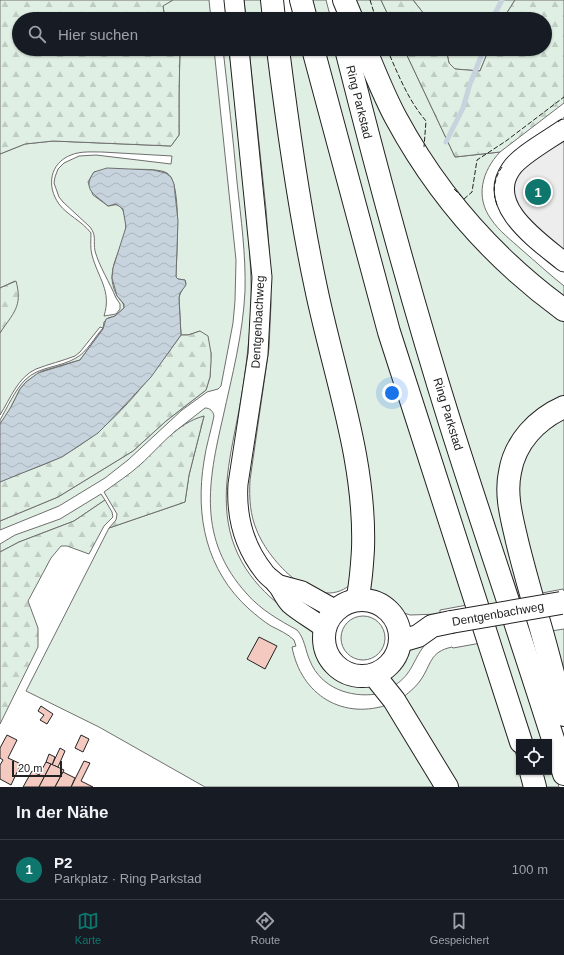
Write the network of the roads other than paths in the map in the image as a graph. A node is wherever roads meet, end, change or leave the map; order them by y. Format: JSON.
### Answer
{"nodes":[{"id":1,"x":234,"y":0,"type":"edge"},
{"id":2,"x":272,"y":0,"type":"edge"},
{"id":3,"x":301,"y":0,"type":"edge"},
{"id":4,"x":334,"y":0,"type":"edge"},
{"id":5,"x":344,"y":0,"type":"edge"},
{"id":6,"x":235,"y":12,"type":"edge"},
{"id":7,"x":273,"y":12,"type":"edge"},
{"id":8,"x":304,"y":12,"type":"edge"},
{"id":9,"x":337,"y":12,"type":"edge"},
{"id":10,"x":349,"y":12,"type":"edge"},
{"id":11,"x":240,"y":56,"type":"edge"},
{"id":12,"x":279,"y":56,"type":"edge"},
{"id":13,"x":315,"y":56,"type":"edge"},
{"id":14,"x":348,"y":56,"type":"edge"},
{"id":15,"x":368,"y":56,"type":"edge"},
{"id":16,"x":564,"y":129,"type":"edge"},
{"id":17,"x":564,"y":262,"type":"edge"},
{"id":18,"x":564,"y":310,"type":"edge"},
{"id":19,"x":564,"y":407,"type":"edge"},
{"id":20,"x":276,"y":584,"type":"junction"},
{"id":21,"x":357,"y":600,"type":"junction"},
{"id":22,"x":562,"y":603,"type":"edge"},
{"id":23,"x":336,"y":610,"type":"junction"},
{"id":24,"x":325,"y":629,"type":"junction"},
{"id":25,"x":398,"y":631,"type":"junction"},
{"id":26,"x":374,"y":675,"type":"junction"},
{"id":27,"x":564,"y":715,"type":"edge"},
{"id":28,"x":520,"y":739,"type":"edge"},
{"id":29,"x":564,"y":774,"type":"edge"},
{"id":30,"x":532,"y":775,"type":"edge"},
{"id":31,"x":447,"y":787,"type":"edge"},
{"id":32,"x":535,"y":787,"type":"edge"}],
"edges":[{"from":1,"to":6,"type":"street"},
{"from":2,"to":7,"type":"main road"},
{"from":3,"to":8,"type":"main road"},
{"from":4,"to":9,"type":"main road"},
{"from":5,"to":10,"type":"main road"},
{"from":11,"to":20,"type":"street","name":"Dentgenbachweg"},
{"from":12,"to":21,"type":"main road"},
{"from":13,"to":28,"type":"main road"},
{"from":14,"to":29,"type":"main road","name":"Ring Parkstad"},
{"from":15,"to":18,"type":"main road"},
{"from":16,"to":17,"type":"street"},
{"from":19,"to":27,"type":"main road"},
{"from":20,"to":23,"type":"street"},
{"from":20,"to":24,"type":"street","name":"Dentgenbachweg"},
{"from":21,"to":23,"type":"main road"},
{"from":21,"to":25,"type":"main road"},
{"from":22,"to":25,"type":"main road","name":"Dentgenbachweg","bridge":true},
{"from":23,"to":24,"type":"main road"},
{"from":24,"to":26,"type":"main road"},
{"from":25,"to":26,"type":"main road"},
{"from":26,"to":31,"type":"main road"},
{"from":30,"to":32,"type":"main road"}]}
